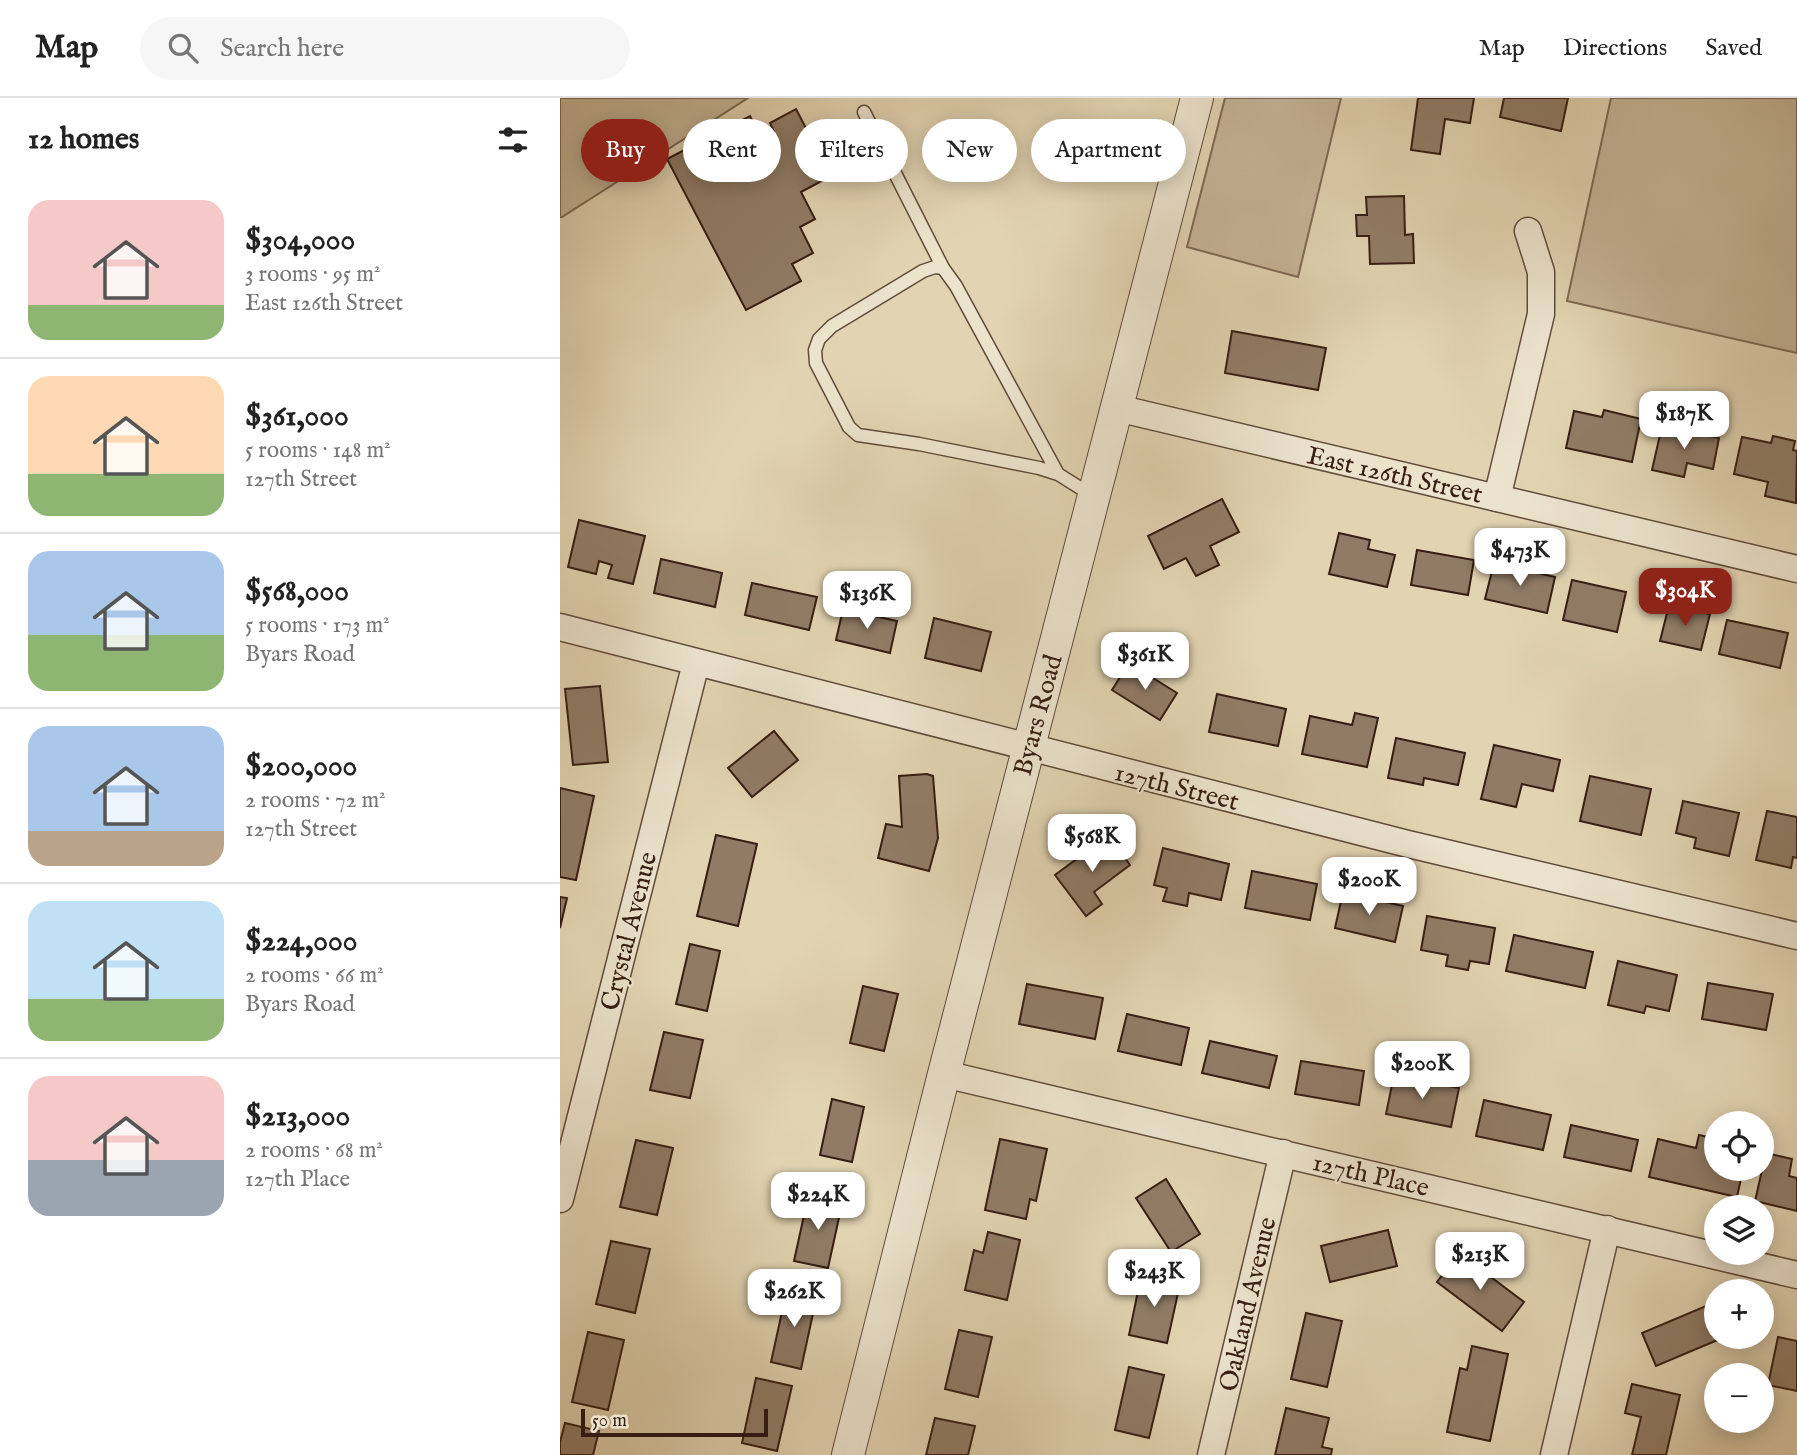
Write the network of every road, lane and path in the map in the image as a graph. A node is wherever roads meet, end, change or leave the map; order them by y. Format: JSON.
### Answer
{"nodes":[{"id":1,"x":1197,"y":98,"type":"edge"},
{"id":2,"x":864,"y":112,"type":"dead end"},
{"id":3,"x":1528,"y":231,"type":"dead end"},
{"id":4,"x":943,"y":268,"type":"junction"},
{"id":5,"x":1116,"y":408,"type":"junction"},
{"id":6,"x":1058,"y":474,"type":"junction"},
{"id":7,"x":1093,"y":496,"type":"junction"},
{"id":8,"x":1497,"y":498,"type":"junction"},
{"id":9,"x":1797,"y":569,"type":"edge"},
{"id":10,"x":560,"y":627,"type":"edge"},
{"id":11,"x":696,"y":663,"type":"junction"},
{"id":12,"x":1028,"y":748,"type":"junction"},
{"id":13,"x":1797,"y":936,"type":"edge"},
{"id":14,"x":944,"y":1074,"type":"junction"},
{"id":15,"x":1283,"y":1153,"type":"junction"},
{"id":16,"x":560,"y":1199,"type":"edge"},
{"id":17,"x":1607,"y":1229,"type":"junction"},
{"id":18,"x":1797,"y":1275,"type":"edge"},
{"id":19,"x":848,"y":1455,"type":"edge"},
{"id":20,"x":1210,"y":1455,"type":"edge"},
{"id":21,"x":1554,"y":1455,"type":"edge"}],
"edges":[{"from":1,"to":5,"type":"street","name":"Byars Road"},
{"from":2,"to":4,"type":"lane"},
{"from":3,"to":8,"type":"street"},
{"from":4,"to":6,"type":"lane"},
{"from":4,"to":6,"type":"lane"},
{"from":5,"to":7,"type":"street","name":"Byars Road"},
{"from":5,"to":8,"type":"street","name":"East 126th Street"},
{"from":6,"to":7,"type":"lane"},
{"from":7,"to":12,"type":"street","name":"Byars Road"},
{"from":8,"to":9,"type":"street","name":"East 126th Street"},
{"from":10,"to":11,"type":"street","name":"127th Street"},
{"from":11,"to":12,"type":"street","name":"127th Street"},
{"from":11,"to":16,"type":"street","name":"Crystal Avenue"},
{"from":12,"to":13,"type":"street","name":"127th Street"},
{"from":12,"to":14,"type":"street","name":"Byars Road"},
{"from":14,"to":15,"type":"street","name":"127th Place"},
{"from":14,"to":19,"type":"street","name":"Byars Road"},
{"from":15,"to":17,"type":"street","name":"127th Place"},
{"from":15,"to":20,"type":"street","name":"Oakland Avenue"},
{"from":17,"to":18,"type":"street","name":"127th Place"},
{"from":17,"to":21,"type":"street"}]}
